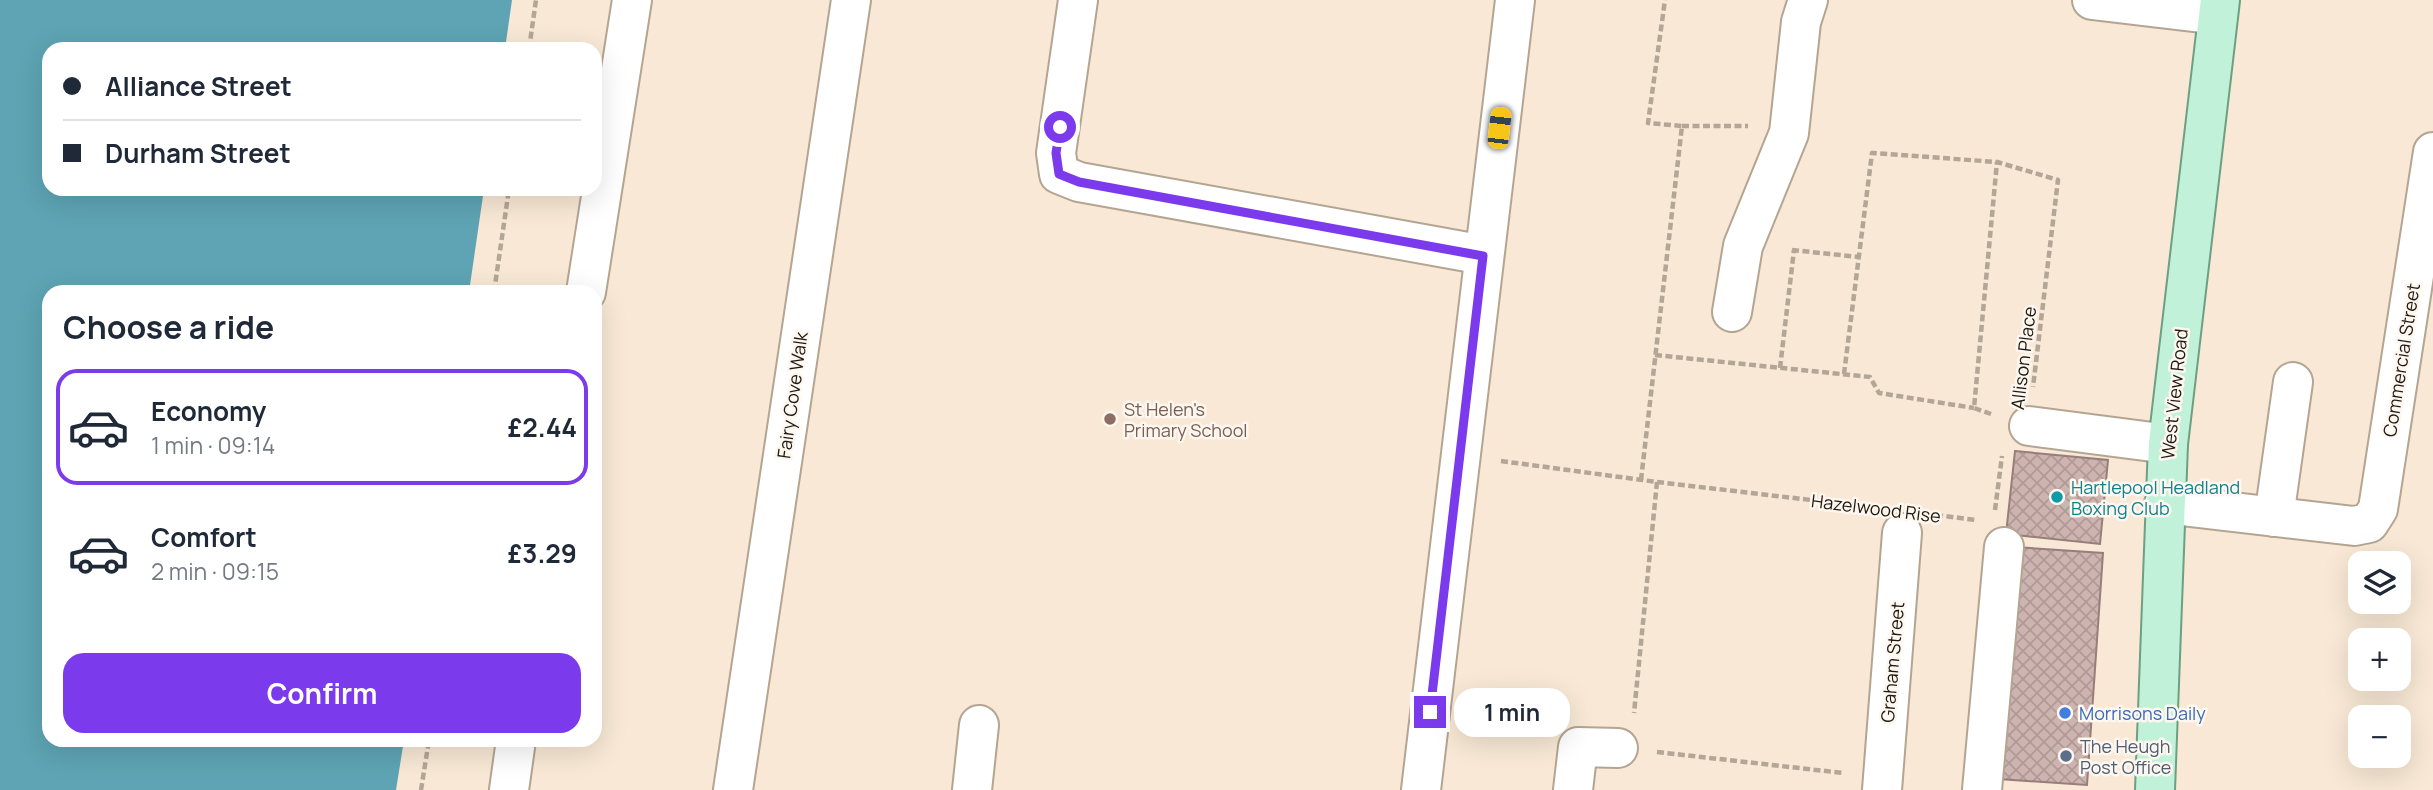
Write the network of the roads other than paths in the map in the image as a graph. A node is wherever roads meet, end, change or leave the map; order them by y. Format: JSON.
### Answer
{"nodes":[{"id":1,"x":632,"y":0,"type":"edge"},
{"id":2,"x":851,"y":0,"type":"edge"},
{"id":3,"x":1078,"y":0,"type":"edge"},
{"id":4,"x":1515,"y":0,"type":"edge"},
{"id":5,"x":1808,"y":0,"type":"edge"},
{"id":6,"x":2092,"y":0,"type":"edge"},
{"id":7,"x":2219,"y":7,"type":"edge"},
{"id":8,"x":2433,"y":152,"type":"edge"},
{"id":9,"x":602,"y":190,"type":"edge"},
{"id":10,"x":601,"y":196,"type":"edge"},
{"id":11,"x":1483,"y":256,"type":"junction"},
{"id":12,"x":587,"y":285,"type":"edge"},
{"id":13,"x":1732,"y":312,"type":"dead end"},
{"id":14,"x":2293,"y":383,"type":"dead end"},
{"id":15,"x":2018,"y":422,"type":"road end"},
{"id":16,"x":2168,"y":444,"type":"junction"},
{"id":17,"x":2164,"y":504,"type":"junction"},
{"id":18,"x":2274,"y":517,"type":"junction"},
{"id":19,"x":1914,"y":524,"type":"road end"},
{"id":20,"x":1992,"y":530,"type":"road end"},
{"id":21,"x":979,"y":725,"type":"dead end"},
{"id":22,"x":515,"y":747,"type":"edge"},
{"id":23,"x":1624,"y":748,"type":"road end"},
{"id":24,"x":1882,"y":784,"type":"edge"},
{"id":25,"x":509,"y":790,"type":"edge"},
{"id":26,"x":733,"y":790,"type":"edge"},
{"id":27,"x":972,"y":790,"type":"edge"},
{"id":28,"x":1421,"y":790,"type":"edge"},
{"id":29,"x":1573,"y":790,"type":"edge"},
{"id":30,"x":1982,"y":790,"type":"edge"},
{"id":31,"x":2155,"y":790,"type":"edge"}],
"edges":[{"from":1,"to":9,"type":"street"},
{"from":2,"to":26,"type":"street","name":"Fairy Cove Walk"},
{"from":3,"to":11,"type":"street"},
{"from":4,"to":11,"type":"street"},
{"from":5,"to":13,"type":"street"},
{"from":6,"to":7,"type":"street"},
{"from":7,"to":16,"type":"main road","name":"West View Road"},
{"from":8,"to":18,"type":"street","name":"Commercial Street"},
{"from":10,"to":12,"type":"street"},
{"from":11,"to":28,"type":"street"},
{"from":14,"to":18,"type":"street"},
{"from":15,"to":16,"type":"street"},
{"from":16,"to":17,"type":"main road","name":"West View Road"},
{"from":17,"to":18,"type":"street"},
{"from":17,"to":31,"type":"main road","name":"West View Road"},
{"from":19,"to":24,"type":"street","name":"Graham Street"},
{"from":20,"to":30,"type":"street"},
{"from":21,"to":27,"type":"street"},
{"from":22,"to":25,"type":"street"},
{"from":23,"to":29,"type":"street"}]}
